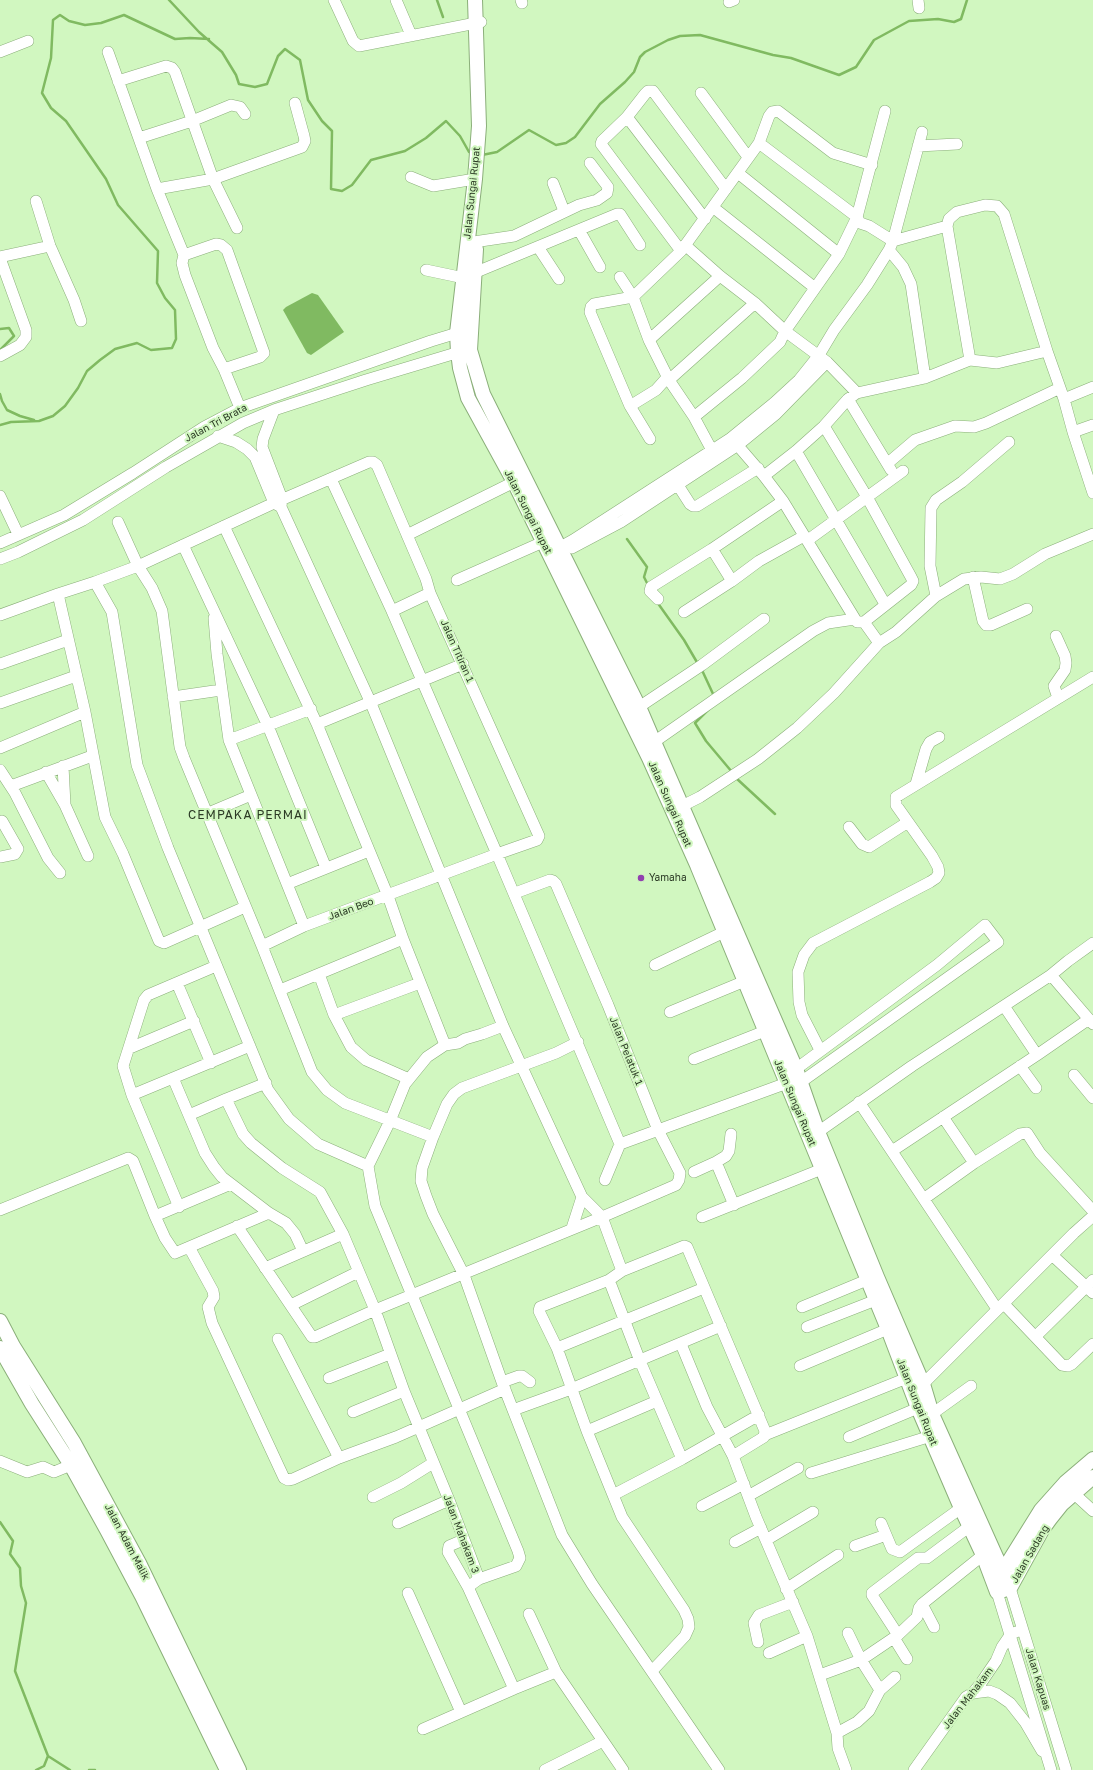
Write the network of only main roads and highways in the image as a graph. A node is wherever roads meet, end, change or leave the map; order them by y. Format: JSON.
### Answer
{"nodes":[{"id":1,"x":474,"y":0,"type":"edge"},
{"id":2,"x":481,"y":0,"type":"edge"},
{"id":3,"x":479,"y":22,"type":"junction"},
{"id":4,"x":464,"y":351,"type":"junction"},
{"id":5,"x":553,"y":551,"type":"junction"},
{"id":6,"x":844,"y":1210,"type":"junction"},
{"id":7,"x":0,"y":1321,"type":"edge"},
{"id":8,"x":5,"y":1349,"type":"edge"},
{"id":9,"x":914,"y":1383,"type":"junction"},
{"id":10,"x":1093,"y":1459,"type":"edge"},
{"id":11,"x":1093,"y":1477,"type":"edge"},
{"id":12,"x":1069,"y":1489,"type":"junction"},
{"id":13,"x":997,"y":1574,"type":"junction"},
{"id":14,"x":1004,"y":1590,"type":"joint"},
{"id":15,"x":227,"y":1770,"type":"edge"},
{"id":16,"x":239,"y":1770,"type":"edge"}],
"edges":[{"from":1,"to":3,"type":"main road","name":"Jalan Sungai Rupat"},
{"from":2,"to":3,"type":"main road","name":"Jalan Sungai Rupat"},
{"from":3,"to":4,"type":"main road","name":"Jalan Sungai Rupat"},
{"from":4,"to":5,"type":"main road","name":"Jalan Sungai Rupat"},
{"from":4,"to":5,"type":"main road","name":"Jalan Sungai Rupat"},
{"from":5,"to":6,"type":"main road","name":"Jalan Sungai Rupat"},
{"from":5,"to":6,"type":"main road","name":"Jalan Sungai Rupat"},
{"from":6,"to":9,"type":"main road","name":"Jalan Sungai Rupat"},
{"from":6,"to":9,"type":"main road","name":"Jalan Sungai Rupat"},
{"from":7,"to":8,"type":"main road","name":"Jalan Adam Malik"},
{"from":8,"to":15,"type":"main road","name":"Jalan Adam Malik"},
{"from":8,"to":16,"type":"main road","name":"Jalan Adam Malik"},
{"from":9,"to":13,"type":"main road","name":"Jalan Sungai Rupat"},
{"from":9,"to":13,"type":"main road","name":"Jalan Sungai Rupat"},
{"from":10,"to":12,"type":"main road"},
{"from":11,"to":12,"type":"main road","name":"Jalan Sadang"},
{"from":12,"to":13,"type":"main road"},
{"from":12,"to":14,"type":"main road","name":"Jalan Sadang"},
{"from":13,"to":14,"type":"main road","name":"Jalan Sungai Rupat"}]}
